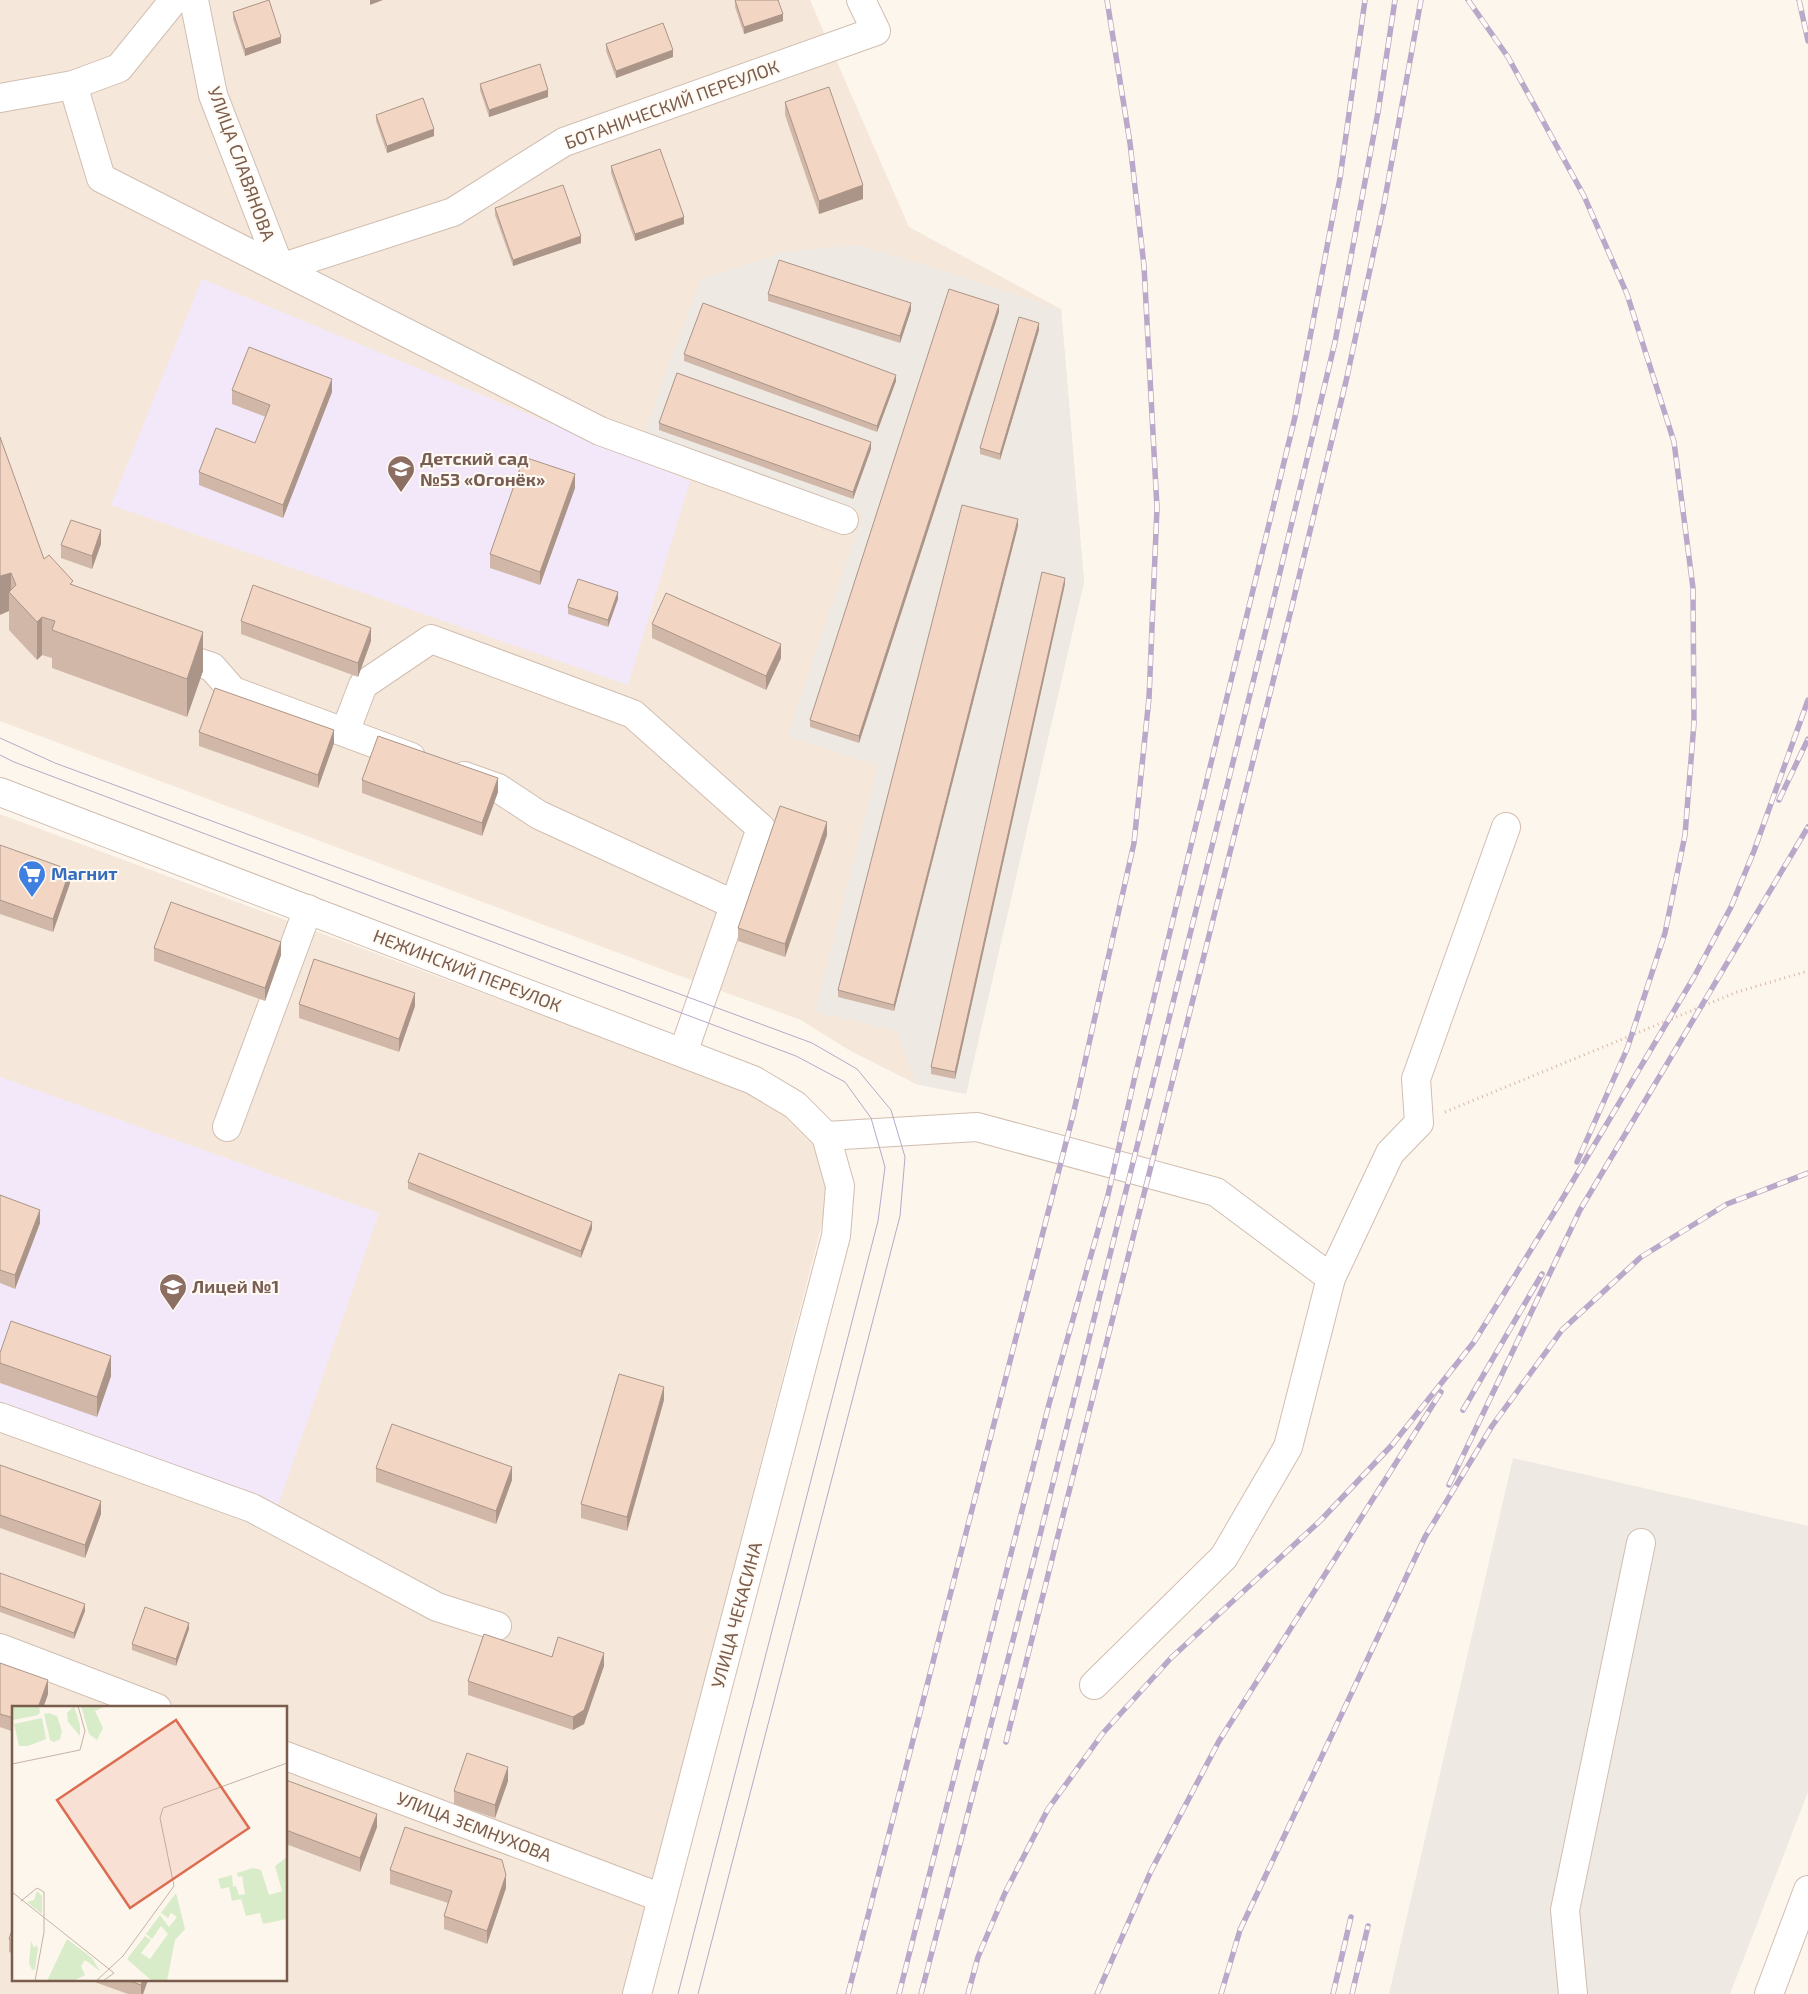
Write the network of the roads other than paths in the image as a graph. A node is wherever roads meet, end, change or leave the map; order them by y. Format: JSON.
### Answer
{"nodes":[{"id":1,"x":174,"y":0,"type":"edge"},
{"id":2,"x":194,"y":0,"type":"edge"},
{"id":3,"x":861,"y":0,"type":"edge"},
{"id":4,"x":73,"y":85,"type":"junction"},
{"id":5,"x":0,"y":98,"type":"edge"},
{"id":6,"x":280,"y":268,"type":"junction"},
{"id":7,"x":844,"y":520,"type":"dead end"},
{"id":8,"x":148,"y":646,"type":"edge"},
{"id":9,"x":345,"y":732,"type":"junction"},
{"id":10,"x":0,"y":792,"type":"edge"},
{"id":11,"x":1506,"y":827,"type":"dead end"},
{"id":12,"x":735,"y":905,"type":"junction"},
{"id":13,"x":308,"y":909,"type":"junction"},
{"id":14,"x":683,"y":1053,"type":"junction"},
{"id":15,"x":227,"y":1127,"type":"dead end"},
{"id":16,"x":826,"y":1136,"type":"junction"},
{"id":17,"x":836,"y":1236,"type":"joint"},
{"id":18,"x":1331,"y":1278,"type":"junction"},
{"id":19,"x":0,"y":1418,"type":"edge"},
{"id":20,"x":1641,"y":1543,"type":"dead end"},
{"id":21,"x":497,"y":1626,"type":"dead end"},
{"id":22,"x":0,"y":1648,"type":"edge"},
{"id":23,"x":1094,"y":1685,"type":"dead end"},
{"id":24,"x":153,"y":1706,"type":"edge"},
{"id":25,"x":288,"y":1757,"type":"edge"},
{"id":26,"x":1808,"y":1890,"type":"edge"},
{"id":27,"x":662,"y":1898,"type":"junction"},
{"id":28,"x":637,"y":1994,"type":"edge"},
{"id":29,"x":1573,"y":1994,"type":"edge"},
{"id":30,"x":1769,"y":1994,"type":"edge"}],
"edges":[{"from":1,"to":4,"type":"street"},
{"from":2,"to":6,"type":"street","name":"УЛИЦА СЛАВЯНОВА"},
{"from":3,"to":6,"type":"street","name":"БОТАНИЧЕСКИЙ ПЕРЕУЛОК"},
{"from":4,"to":5,"type":"street"},
{"from":4,"to":6,"type":"street"},
{"from":6,"to":7,"type":"street"},
{"from":8,"to":9,"type":"street"},
{"from":9,"to":12,"type":"street"},
{"from":9,"to":12,"type":"street"},
{"from":10,"to":13,"type":"street","name":"НЕЖИНСКИЙ ПЕРЕУЛОК"},
{"from":11,"to":18,"type":"street"},
{"from":12,"to":14,"type":"street"},
{"from":13,"to":14,"type":"street","name":"НЕЖИНСКИЙ ПЕРЕУЛОК"},
{"from":13,"to":15,"type":"street"},
{"from":14,"to":16,"type":"street","name":"НЕЖИНСКИЙ ПЕРЕУЛОК"},
{"from":16,"to":17,"type":"street","name":"НЕЖИНСКИЙ ПЕРЕУЛОК"},
{"from":16,"to":18,"type":"street"},
{"from":17,"to":27,"type":"street","name":"УЛИЦА ЧЕКАСИНА"},
{"from":18,"to":23,"type":"street"},
{"from":19,"to":21,"type":"street"},
{"from":20,"to":29,"type":"street"},
{"from":22,"to":24,"type":"street"},
{"from":25,"to":27,"type":"street","name":"УЛИЦА ЗЕМНУХОВА"},
{"from":26,"to":30,"type":"street"},
{"from":27,"to":28,"type":"street","name":"УЛИЦА ЧЕКАСИНА"}]}
